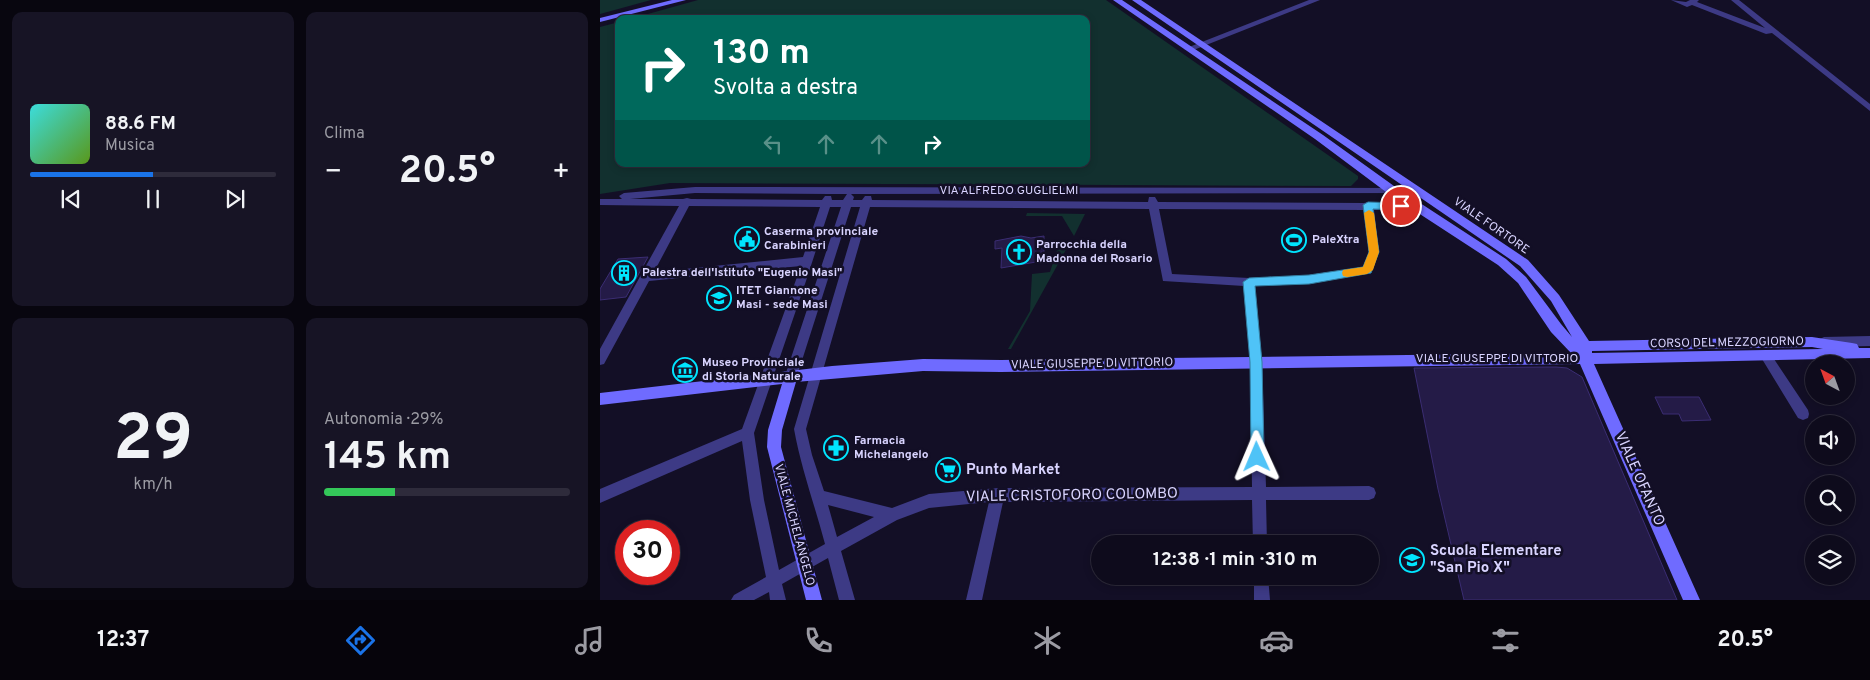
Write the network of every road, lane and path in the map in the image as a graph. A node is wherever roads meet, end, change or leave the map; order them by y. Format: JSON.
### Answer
{"nodes":[{"id":1,"x":682,"y":0,"type":"edge"},
{"id":2,"x":1117,"y":0,"type":"edge"},
{"id":3,"x":1136,"y":0,"type":"edge"},
{"id":4,"x":1316,"y":0,"type":"edge"},
{"id":5,"x":1675,"y":0,"type":"edge"},
{"id":6,"x":1735,"y":0,"type":"edge"},
{"id":7,"x":1693,"y":1,"type":"edge"},
{"id":8,"x":620,"y":15,"type":"edge"},
{"id":9,"x":615,"y":16,"type":"edge"},
{"id":10,"x":600,"y":20,"type":"edge"},
{"id":11,"x":1780,"y":36,"type":"junction"},
{"id":12,"x":1201,"y":44,"type":"junction"},
{"id":13,"x":1188,"y":49,"type":"junction"},
{"id":14,"x":1285,"y":98,"type":"junction"},
{"id":15,"x":1272,"y":105,"type":"junction"},
{"id":16,"x":1870,"y":108,"type":"edge"},
{"id":17,"x":1390,"y":189,"type":"junction"},
{"id":18,"x":1149,"y":190,"type":"junction"},
{"id":19,"x":1416,"y":190,"type":"junction"},
{"id":20,"x":769,"y":191,"type":"junction"},
{"id":21,"x":851,"y":191,"type":"junction"},
{"id":22,"x":869,"y":191,"type":"junction"},
{"id":23,"x":830,"y":192,"type":"junction"},
{"id":24,"x":600,"y":201,"type":"edge"},
{"id":25,"x":687,"y":201,"type":"junction"},
{"id":26,"x":761,"y":202,"type":"junction"},
{"id":27,"x":826,"y":204,"type":"junction"},
{"id":28,"x":847,"y":204,"type":"junction"},
{"id":29,"x":867,"y":204,"type":"junction"},
{"id":30,"x":1154,"y":205,"type":"junction"},
{"id":31,"x":1368,"y":205,"type":"junction"},
{"id":32,"x":1417,"y":207,"type":"junction"},
{"id":33,"x":807,"y":261,"type":"junction"},
{"id":34,"x":645,"y":277,"type":"junction"},
{"id":35,"x":1249,"y":282,"type":"junction"},
{"id":36,"x":1870,"y":341,"type":"edge"},
{"id":37,"x":1812,"y":342,"type":"junction"},
{"id":38,"x":1585,"y":352,"type":"junction"},
{"id":39,"x":1870,"y":352,"type":"edge"},
{"id":40,"x":1766,"y":356,"type":"junction"},
{"id":41,"x":600,"y":360,"type":"edge"},
{"id":42,"x":1256,"y":362,"type":"junction"},
{"id":43,"x":816,"y":374,"type":"junction"},
{"id":44,"x":791,"y":376,"type":"junction"},
{"id":45,"x":766,"y":379,"type":"junction"},
{"id":46,"x":600,"y":399,"type":"edge"},
{"id":47,"x":1803,"y":414,"type":"dead end"},
{"id":48,"x":747,"y":433,"type":"junction"},
{"id":49,"x":1369,"y":493,"type":"dead end"},
{"id":50,"x":1258,"y":494,"type":"junction"},
{"id":51,"x":998,"y":495,"type":"junction"},
{"id":52,"x":600,"y":496,"type":"edge"},
{"id":53,"x":819,"y":496,"type":"junction"},
{"id":54,"x":892,"y":515,"type":"junction"},
{"id":55,"x":1260,"y":535,"type":"edge"},
{"id":56,"x":833,"y":548,"type":"junction"},
{"id":57,"x":805,"y":564,"type":"junction"},
{"id":58,"x":773,"y":582,"type":"junction"},
{"id":59,"x":1262,"y":585,"type":"edge"},
{"id":60,"x":739,"y":600,"type":"edge"},
{"id":61,"x":778,"y":600,"type":"edge"},
{"id":62,"x":814,"y":600,"type":"edge"},
{"id":63,"x":847,"y":600,"type":"edge"},
{"id":64,"x":974,"y":600,"type":"edge"},
{"id":65,"x":1262,"y":600,"type":"edge"},
{"id":66,"x":1692,"y":600,"type":"edge"}],
"edges":[{"from":1,"to":8,"type":"main road"},
{"from":2,"to":13,"type":"main road","name":"VIALE FORTORE"},
{"from":3,"to":12,"type":"main road","name":"VIALE FORTORE"},
{"from":4,"to":12,"type":"street"},
{"from":5,"to":7,"type":"street"},
{"from":6,"to":11,"type":"street"},
{"from":7,"to":11,"type":"street"},
{"from":9,"to":10,"type":"main road"},
{"from":11,"to":16,"type":"street"},
{"from":12,"to":13,"type":"street"},
{"from":12,"to":14,"type":"main road","name":"VIALE FORTORE"},
{"from":13,"to":15,"type":"main road","name":"VIALE FORTORE"},
{"from":14,"to":15,"type":"main road"},
{"from":14,"to":19,"type":"main road","name":"VIALE FORTORE"},
{"from":15,"to":17,"type":"main road","name":"VIALE FORTORE"},
{"from":17,"to":18,"type":"street","name":"VIA ALFREDO GUGLIELMI"},
{"from":17,"to":19,"type":"street","name":"VIA ALFREDO GUGLIELMI"},
{"from":17,"to":32,"type":"main road","name":"VIALE FORTORE"},
{"from":18,"to":22,"type":"street","name":"VIA ALFREDO GUGLIELMI"},
{"from":18,"to":30,"type":"street"},
{"from":19,"to":38,"type":"main road","name":"VIALE FORTORE"},
{"from":20,"to":23,"type":"street","name":"VIA ALFREDO GUGLIELMI"},
{"from":20,"to":24,"type":"street","name":"VIA ALFREDO GUGLIELMI"},
{"from":20,"to":26,"type":"street"},
{"from":21,"to":22,"type":"street","name":"VIA ALFREDO GUGLIELMI"},
{"from":21,"to":23,"type":"street","name":"VIA ALFREDO GUGLIELMI"},
{"from":21,"to":28,"type":"street","name":"VIALE MICHELANGELO"},
{"from":22,"to":29,"type":"street"},
{"from":23,"to":27,"type":"street","name":"VIALE MICHELANGELO"},
{"from":24,"to":25,"type":"street","name":"VIA ALFREDO GUGLIELMI"},
{"from":25,"to":26,"type":"street","name":"VIA ALFREDO GUGLIELMI"},
{"from":25,"to":34,"type":"street"},
{"from":26,"to":27,"type":"street","name":"VIA ALFREDO GUGLIELMI"},
{"from":27,"to":28,"type":"street","name":"VIA ALFREDO GUGLIELMI"},
{"from":27,"to":33,"type":"street","name":"VIALE MICHELANGELO"},
{"from":28,"to":29,"type":"street","name":"VIA ALFREDO GUGLIELMI"},
{"from":28,"to":44,"type":"street","name":"VIALE MICHELANGELO"},
{"from":29,"to":30,"type":"street","name":"VIA ALFREDO GUGLIELMI"},
{"from":29,"to":43,"type":"street"},
{"from":30,"to":31,"type":"street","name":"VIA ALFREDO GUGLIELMI"},
{"from":30,"to":35,"type":"street"},
{"from":31,"to":32,"type":"street","name":"VIA ALFREDO GUGLIELMI"},
{"from":31,"to":35,"type":"street"},
{"from":32,"to":38,"type":"main road","name":"VIALE FORTORE"},
{"from":33,"to":34,"type":"street"},
{"from":33,"to":45,"type":"street","name":"VIALE MICHELANGELO"},
{"from":34,"to":41,"type":"street"},
{"from":35,"to":42,"type":"street"},
{"from":36,"to":37,"type":"street","name":"CORSO DEL MEZZOGIORNO"},
{"from":37,"to":38,"type":"main road","name":"CORSO DEL MEZZOGIORNO"},
{"from":37,"to":39,"type":"main road"},
{"from":38,"to":40,"type":"main road","name":"CORSO DEL MEZZOGIORNO"},
{"from":38,"to":42,"type":"main road","name":"VIALE GIUSEPPE DI VITTORIO"},
{"from":38,"to":66,"type":"main road","name":"VIALE OFANTO"},
{"from":39,"to":40,"type":"main road","name":"CORSO DEL MEZZOGIORNO"},
{"from":40,"to":47,"type":"street"},
{"from":42,"to":43,"type":"main road","name":"VIALE GIUSEPPE DI VITTORIO"},
{"from":42,"to":50,"type":"street"},
{"from":43,"to":44,"type":"main road","name":"VIALE GIUSEPPE DI VITTORIO"},
{"from":43,"to":53,"type":"street"},
{"from":44,"to":45,"type":"main road","name":"VIALE GIUSEPPE DI VITTORIO"},
{"from":44,"to":57,"type":"main road","name":"VIALE MICHELANGELO"},
{"from":45,"to":46,"type":"main road","name":"VIALE GIUSEPPE DI VITTORIO"},
{"from":45,"to":48,"type":"street","name":"VIALE MICHELANGELO"},
{"from":48,"to":52,"type":"street"},
{"from":48,"to":58,"type":"street","name":"VIALE MICHELANGELO"},
{"from":49,"to":50,"type":"street","name":"VIALE CRISTOFORO COLOMBO"},
{"from":50,"to":51,"type":"street","name":"VIALE CRISTOFORO COLOMBO"},
{"from":50,"to":55,"type":"street"},
{"from":51,"to":54,"type":"street","name":"VIALE CRISTOFORO COLOMBO"},
{"from":51,"to":64,"type":"street"},
{"from":53,"to":54,"type":"street"},
{"from":53,"to":56,"type":"street"},
{"from":54,"to":56,"type":"street","name":"VIALE CRISTOFORO COLOMBO"},
{"from":56,"to":57,"type":"street","name":"VIALE CRISTOFORO COLOMBO"},
{"from":56,"to":63,"type":"street"},
{"from":57,"to":58,"type":"street","name":"VIALE CRISTOFORO COLOMBO"},
{"from":57,"to":62,"type":"main road","name":"VIALE MICHELANGELO"},
{"from":58,"to":60,"type":"street","name":"VIALE CRISTOFORO COLOMBO"},
{"from":58,"to":61,"type":"street","name":"VIALE MICHELANGELO"},
{"from":59,"to":65,"type":"street"}]}
